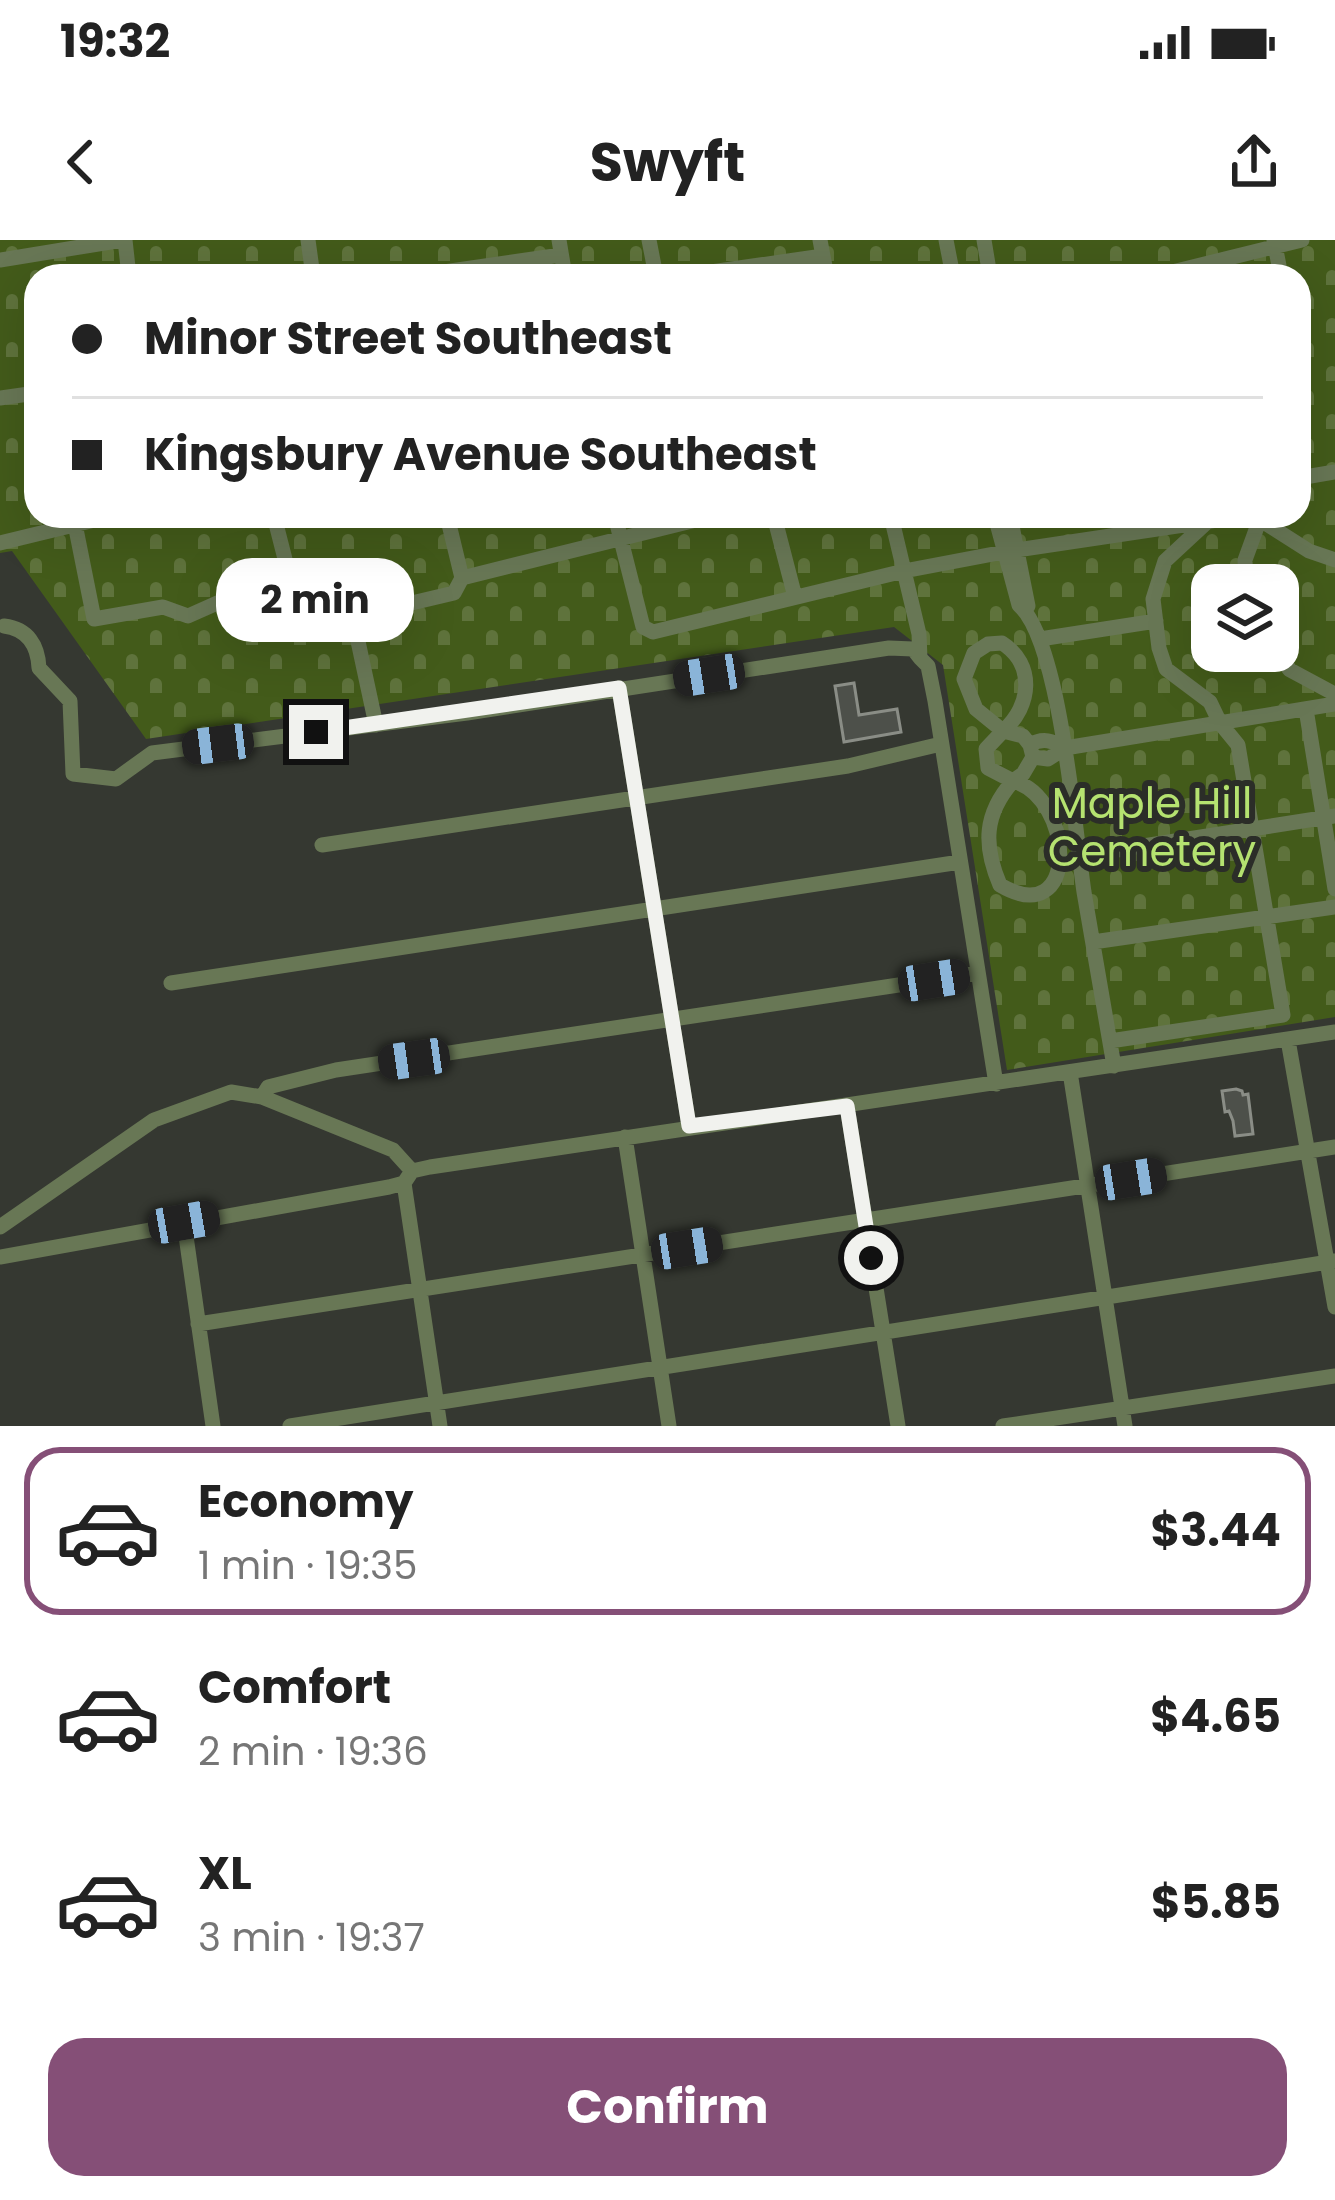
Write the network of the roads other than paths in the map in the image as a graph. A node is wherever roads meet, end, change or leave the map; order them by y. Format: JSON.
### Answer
{"nodes":[{"id":1,"x":124,"y":240,"type":"edge"},
{"id":2,"x":1302,"y":240,"type":"edge"},
{"id":3,"x":1274,"y":243,"type":"edge"},
{"id":4,"x":560,"y":248,"type":"edge"},
{"id":5,"x":821,"y":248,"type":"edge"},
{"id":6,"x":34,"y":255,"type":"junction"},
{"id":7,"x":0,"y":260,"type":"edge"},
{"id":8,"x":35,"y":264,"type":"edge"},
{"id":9,"x":478,"y":264,"type":"edge"},
{"id":10,"x":742,"y":264,"type":"edge"},
{"id":11,"x":1199,"y":264,"type":"edge"},
{"id":12,"x":53,"y":528,"type":"edge"},
{"id":13,"x":86,"y":528,"type":"edge"},
{"id":14,"x":277,"y":528,"type":"edge"},
{"id":15,"x":450,"y":528,"type":"edge"},
{"id":16,"x":618,"y":528,"type":"edge"},
{"id":17,"x":659,"y":528,"type":"edge"},
{"id":18,"x":776,"y":528,"type":"edge"},
{"id":19,"x":894,"y":528,"type":"edge"},
{"id":20,"x":1000,"y":528,"type":"edge"},
{"id":21,"x":1010,"y":528,"type":"edge"},
{"id":22,"x":1150,"y":528,"type":"edge"},
{"id":23,"x":1196,"y":528,"type":"edge"},
{"id":24,"x":1252,"y":528,"type":"edge"},
{"id":25,"x":1273,"y":528,"type":"edge"},
{"id":26,"x":620,"y":537,"type":"junction"},
{"id":27,"x":0,"y":543,"type":"edge"},
{"id":28,"x":1011,"y":551,"type":"junction"},
{"id":29,"x":1335,"y":560,"type":"edge"},
{"id":30,"x":1245,"y":564,"type":"edge"},
{"id":31,"x":904,"y":571,"type":"junction"},
{"id":32,"x":462,"y":578,"type":"junction"},
{"id":33,"x":271,"y":585,"type":"junction"},
{"id":34,"x":795,"y":597,"type":"junction"},
{"id":35,"x":353,"y":618,"type":"junction"},
{"id":36,"x":1156,"y":621,"type":"junction"},
{"id":37,"x":4,"y":626,"type":"dead end"},
{"id":38,"x":1040,"y":639,"type":"junction"},
{"id":39,"x":920,"y":658,"type":"junction"},
{"id":40,"x":1294,"y":672,"type":"edge"},
{"id":41,"x":619,"y":688,"type":"junction"},
{"id":42,"x":1335,"y":704,"type":"edge"},
{"id":43,"x":1306,"y":709,"type":"junction"},
{"id":44,"x":1220,"y":723,"type":"junction"},
{"id":45,"x":376,"y":725,"type":"junction"},
{"id":46,"x":1004,"y":731,"type":"junction"},
{"id":47,"x":941,"y":744,"type":"junction"},
{"id":48,"x":1065,"y":748,"type":"junction"},
{"id":49,"x":1032,"y":751,"type":"junction"},
{"id":50,"x":1012,"y":781,"type":"junction"},
{"id":51,"x":636,"y":798,"type":"junction"},
{"id":52,"x":1329,"y":817,"type":"edge"},
{"id":53,"x":1252,"y":829,"type":"junction"},
{"id":54,"x":322,"y":845,"type":"dead end"},
{"id":55,"x":1079,"y":856,"type":"junction"},
{"id":56,"x":960,"y":862,"type":"junction"},
{"id":57,"x":1335,"y":889,"type":"edge"},
{"id":58,"x":1335,"y":907,"type":"edge"},
{"id":59,"x":654,"y":910,"type":"junction"},
{"id":60,"x":1268,"y":916,"type":"junction"},
{"id":61,"x":1093,"y":942,"type":"junction"},
{"id":62,"x":978,"y":973,"type":"junction"},
{"id":63,"x":171,"y":982,"type":"dead end"},
{"id":64,"x":672,"y":1020,"type":"junction"},
{"id":65,"x":1335,"y":1032,"type":"edge"},
{"id":66,"x":1288,"y":1040,"type":"junction"},
{"id":67,"x":1110,"y":1041,"type":"junction"},
{"id":68,"x":1114,"y":1066,"type":"junction"},
{"id":69,"x":1070,"y":1072,"type":"junction"},
{"id":70,"x":995,"y":1084,"type":"junction"},
{"id":71,"x":262,"y":1097,"type":"junction"},
{"id":72,"x":847,"y":1106,"type":"junction"},
{"id":73,"x":689,"y":1126,"type":"junction"},
{"id":74,"x":625,"y":1136,"type":"junction"},
{"id":75,"x":1335,"y":1147,"type":"edge"},
{"id":76,"x":1308,"y":1151,"type":"junction"},
{"id":77,"x":408,"y":1177,"type":"junction"},
{"id":78,"x":1086,"y":1186,"type":"junction"},
{"id":79,"x":865,"y":1220,"type":"junction"},
{"id":80,"x":184,"y":1222,"type":"junction"},
{"id":81,"x":0,"y":1227,"type":"edge"},
{"id":82,"x":643,"y":1255,"type":"junction"},
{"id":83,"x":0,"y":1257,"type":"edge"},
{"id":84,"x":1332,"y":1262,"type":"edge"},
{"id":85,"x":420,"y":1290,"type":"junction"},
{"id":86,"x":1105,"y":1299,"type":"junction"},
{"id":87,"x":1335,"y":1307,"type":"edge"},
{"id":88,"x":198,"y":1324,"type":"junction"},
{"id":89,"x":883,"y":1334,"type":"junction"},
{"id":90,"x":660,"y":1368,"type":"junction"},
{"id":91,"x":1335,"y":1376,"type":"edge"},
{"id":92,"x":436,"y":1403,"type":"junction"},
{"id":93,"x":1122,"y":1408,"type":"junction"},
{"id":94,"x":213,"y":1426,"type":"edge"},
{"id":95,"x":290,"y":1426,"type":"edge"},
{"id":96,"x":440,"y":1426,"type":"edge"},
{"id":97,"x":668,"y":1426,"type":"edge"},
{"id":98,"x":898,"y":1426,"type":"edge"},
{"id":99,"x":1003,"y":1426,"type":"edge"},
{"id":100,"x":1126,"y":1426,"type":"edge"}],
"edges":[{"from":1,"to":6,"type":"street"},
{"from":2,"to":3,"type":"street"},
{"from":3,"to":11,"type":"street"},
{"from":4,"to":9,"type":"street"},
{"from":5,"to":10,"type":"street"},
{"from":6,"to":7,"type":"street"},
{"from":6,"to":8,"type":"street"},
{"from":12,"to":27,"type":"street"},
{"from":13,"to":33,"type":"street"},
{"from":14,"to":33,"type":"street"},
{"from":15,"to":32,"type":"street"},
{"from":16,"to":26,"type":"street"},
{"from":17,"to":26,"type":"street"},
{"from":18,"to":34,"type":"street"},
{"from":19,"to":31,"type":"street"},
{"from":20,"to":28,"type":"street"},
{"from":21,"to":28,"type":"street"},
{"from":22,"to":28,"type":"street"},
{"from":23,"to":36,"type":"street"},
{"from":24,"to":30,"type":"street"},
{"from":25,"to":29,"type":"street"},
{"from":26,"to":32,"type":"street"},
{"from":26,"to":34,"type":"street"},
{"from":28,"to":31,"type":"street"},
{"from":28,"to":38,"type":"street"},
{"from":31,"to":34,"type":"street"},
{"from":31,"to":39,"type":"street"},
{"from":32,"to":35,"type":"street"},
{"from":33,"to":35,"type":"street"},
{"from":35,"to":45,"type":"street"},
{"from":36,"to":38,"type":"street"},
{"from":36,"to":44,"type":"street"},
{"from":37,"to":45,"type":"street"},
{"from":38,"to":48,"type":"street"},
{"from":39,"to":41,"type":"street"},
{"from":39,"to":47,"type":"street"},
{"from":40,"to":42,"type":"street"},
{"from":41,"to":45,"type":"street"},
{"from":41,"to":51,"type":"street"},
{"from":42,"to":43,"type":"street"},
{"from":43,"to":44,"type":"street"},
{"from":43,"to":52,"type":"street"},
{"from":44,"to":48,"type":"street"},
{"from":44,"to":53,"type":"street"},
{"from":46,"to":46,"type":"street"},
{"from":46,"to":49,"type":"street"},
{"from":46,"to":50,"type":"street"},
{"from":47,"to":51,"type":"street"},
{"from":47,"to":56,"type":"street"},
{"from":48,"to":49,"type":"street"},
{"from":48,"to":55,"type":"street"},
{"from":49,"to":50,"type":"street"},
{"from":50,"to":50,"type":"street"},
{"from":51,"to":54,"type":"street"},
{"from":51,"to":59,"type":"street"},
{"from":52,"to":53,"type":"street"},
{"from":52,"to":57,"type":"street"},
{"from":53,"to":55,"type":"street"},
{"from":53,"to":60,"type":"street"},
{"from":55,"to":61,"type":"street"},
{"from":56,"to":59,"type":"street"},
{"from":56,"to":62,"type":"street"},
{"from":58,"to":60,"type":"street"},
{"from":59,"to":63,"type":"street"},
{"from":59,"to":64,"type":"street"},
{"from":60,"to":61,"type":"street"},
{"from":60,"to":67,"type":"street"},
{"from":61,"to":67,"type":"street"},
{"from":62,"to":64,"type":"street"},
{"from":62,"to":70,"type":"street"},
{"from":64,"to":71,"type":"street"},
{"from":64,"to":73,"type":"street"},
{"from":65,"to":66,"type":"street"},
{"from":66,"to":68,"type":"street"},
{"from":66,"to":76,"type":"street"},
{"from":67,"to":68,"type":"street"},
{"from":68,"to":69,"type":"street"},
{"from":69,"to":70,"type":"street"},
{"from":69,"to":78,"type":"street"},
{"from":70,"to":72,"type":"street"},
{"from":71,"to":77,"type":"street"},
{"from":71,"to":81,"type":"street"},
{"from":72,"to":73,"type":"street"},
{"from":72,"to":79,"type":"street"},
{"from":73,"to":74,"type":"street"},
{"from":74,"to":77,"type":"street"},
{"from":74,"to":82,"type":"street"},
{"from":75,"to":76,"type":"street"},
{"from":76,"to":78,"type":"street"},
{"from":76,"to":84,"type":"street"},
{"from":77,"to":80,"type":"street"},
{"from":77,"to":85,"type":"street"},
{"from":78,"to":79,"type":"street"},
{"from":78,"to":86,"type":"street"},
{"from":79,"to":82,"type":"street"},
{"from":79,"to":89,"type":"street"},
{"from":80,"to":83,"type":"street"},
{"from":80,"to":88,"type":"street"},
{"from":82,"to":85,"type":"street"},
{"from":82,"to":90,"type":"street"},
{"from":84,"to":86,"type":"street"},
{"from":84,"to":87,"type":"street"},
{"from":85,"to":88,"type":"street"},
{"from":85,"to":92,"type":"street"},
{"from":86,"to":89,"type":"street"},
{"from":86,"to":93,"type":"street"},
{"from":88,"to":94,"type":"street"},
{"from":89,"to":90,"type":"street"},
{"from":89,"to":98,"type":"street"},
{"from":90,"to":92,"type":"street"},
{"from":90,"to":97,"type":"street"},
{"from":91,"to":93,"type":"street"},
{"from":92,"to":95,"type":"street"},
{"from":92,"to":96,"type":"street"},
{"from":93,"to":99,"type":"street"},
{"from":93,"to":100,"type":"street"}]}
